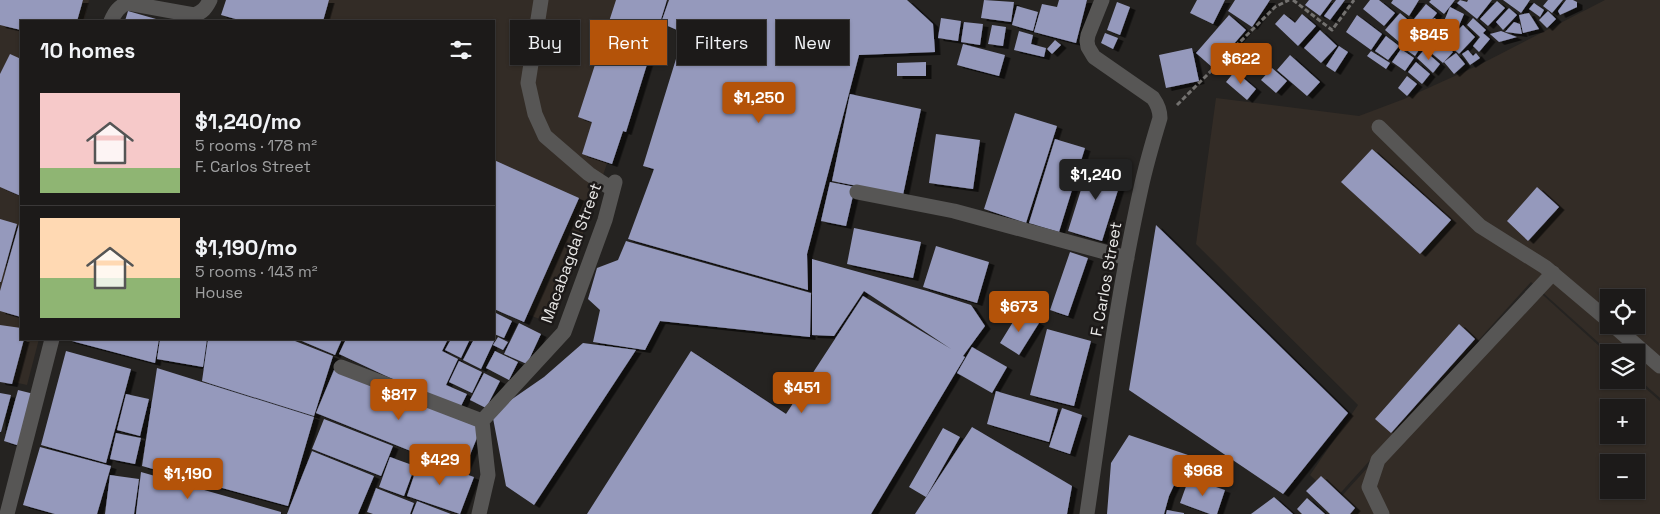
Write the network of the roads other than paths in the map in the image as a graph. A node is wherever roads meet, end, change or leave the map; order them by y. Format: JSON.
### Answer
{"nodes":[{"id":1,"x":210,"y":0,"type":"edge"},
{"id":2,"x":541,"y":0,"type":"edge"},
{"id":3,"x":1102,"y":0,"type":"edge"},
{"id":4,"x":112,"y":20,"type":"edge"},
{"id":5,"x":1380,"y":127,"type":"dead end"},
{"id":6,"x":857,"y":192,"type":"dead end"},
{"id":7,"x":1127,"y":258,"type":"junction"},
{"id":8,"x":1553,"y":273,"type":"junction"},
{"id":9,"x":1600,"y":313,"type":"edge"},
{"id":10,"x":1623,"y":334,"type":"edge"},
{"id":11,"x":52,"y":340,"type":"edge"},
{"id":12,"x":1660,"y":366,"type":"edge"},
{"id":13,"x":340,"y":367,"type":"dead end"},
{"id":14,"x":482,"y":421,"type":"junction"},
{"id":15,"x":7,"y":514,"type":"edge"},
{"id":16,"x":478,"y":514,"type":"edge"},
{"id":17,"x":1087,"y":514,"type":"edge"},
{"id":18,"x":1382,"y":514,"type":"edge"}],
"edges":[{"from":1,"to":4,"type":"street"},
{"from":2,"to":14,"type":"street","name":"Macabagdal Street"},
{"from":3,"to":7,"type":"street","name":"F. Carlos Street"},
{"from":5,"to":8,"type":"street"},
{"from":6,"to":7,"type":"street"},
{"from":7,"to":17,"type":"street","name":"F. Carlos Street"},
{"from":8,"to":9,"type":"street"},
{"from":8,"to":18,"type":"street"},
{"from":10,"to":12,"type":"street"},
{"from":11,"to":15,"type":"street"},
{"from":13,"to":14,"type":"street"},
{"from":14,"to":16,"type":"street"}]}
